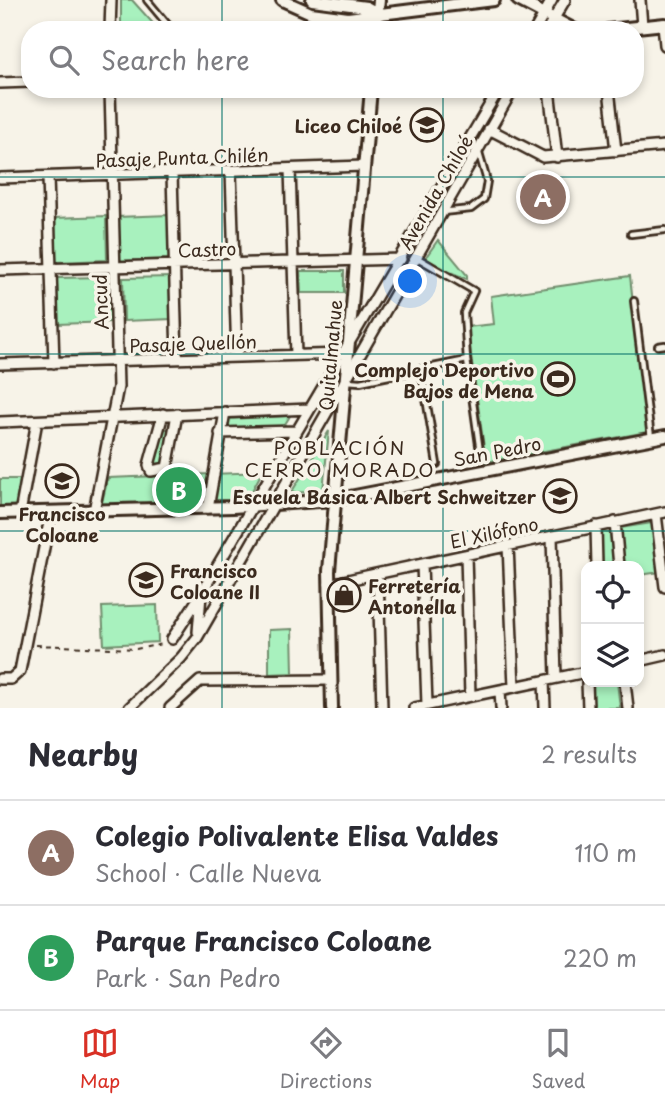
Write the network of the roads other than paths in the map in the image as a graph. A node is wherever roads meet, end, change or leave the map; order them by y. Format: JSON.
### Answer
{"nodes":[{"id":1,"x":111,"y":0,"type":"edge"},
{"id":2,"x":147,"y":0,"type":"edge"},
{"id":3,"x":282,"y":0,"type":"edge"},
{"id":4,"x":313,"y":0,"type":"edge"},
{"id":5,"x":379,"y":0,"type":"edge"},
{"id":6,"x":494,"y":0,"type":"edge"},
{"id":7,"x":518,"y":0,"type":"edge"},
{"id":8,"x":552,"y":0,"type":"edge"},
{"id":9,"x":565,"y":0,"type":"edge"},
{"id":10,"x":640,"y":0,"type":"edge"},
{"id":11,"x":447,"y":3,"type":"edge"},
{"id":12,"x":377,"y":13,"type":"junction"},
{"id":13,"x":110,"y":21,"type":"edge"},
{"id":14,"x":164,"y":21,"type":"edge"},
{"id":15,"x":377,"y":21,"type":"edge"},
{"id":16,"x":548,"y":21,"type":"edge"},
{"id":17,"x":642,"y":21,"type":"edge"},
{"id":18,"x":664,"y":24,"type":"edge"},
{"id":19,"x":644,"y":26,"type":"edge"},
{"id":20,"x":665,"y":45,"type":"edge"},
{"id":21,"x":21,"y":82,"type":"edge"},
{"id":22,"x":0,"y":83,"type":"edge"},
{"id":23,"x":110,"y":98,"type":"edge"},
{"id":24,"x":370,"y":98,"type":"edge"},
{"id":25,"x":494,"y":98,"type":"edge"},
{"id":26,"x":508,"y":98,"type":"edge"},
{"id":27,"x":550,"y":98,"type":"edge"},
{"id":28,"x":610,"y":98,"type":"edge"},
{"id":29,"x":489,"y":129,"type":"junction"},
{"id":30,"x":665,"y":146,"type":"edge"},
{"id":31,"x":478,"y":149,"type":"junction"},
{"id":32,"x":616,"y":151,"type":"junction"},
{"id":33,"x":557,"y":157,"type":"junction"},
{"id":34,"x":364,"y":166,"type":"junction"},
{"id":35,"x":290,"y":170,"type":"junction"},
{"id":36,"x":231,"y":171,"type":"junction"},
{"id":37,"x":172,"y":173,"type":"junction"},
{"id":38,"x":110,"y":175,"type":"junction"},
{"id":39,"x":48,"y":177,"type":"junction"},
{"id":40,"x":0,"y":178,"type":"edge"},
{"id":41,"x":442,"y":212,"type":"junction"},
{"id":42,"x":665,"y":230,"type":"edge"},
{"id":43,"x":631,"y":234,"type":"dead end"},
{"id":44,"x":415,"y":257,"type":"junction"},
{"id":45,"x":399,"y":259,"type":"junction"},
{"id":46,"x":356,"y":260,"type":"junction"},
{"id":47,"x":293,"y":262,"type":"junction"},
{"id":48,"x":234,"y":264,"type":"junction"},
{"id":49,"x":175,"y":265,"type":"junction"},
{"id":50,"x":114,"y":267,"type":"junction"},
{"id":51,"x":51,"y":269,"type":"junction"},
{"id":52,"x":0,"y":270,"type":"edge"},
{"id":53,"x":634,"y":301,"type":"dead end"},
{"id":54,"x":658,"y":345,"type":"dead end"},
{"id":55,"x":665,"y":345,"type":"edge"},
{"id":56,"x":346,"y":352,"type":"junction"},
{"id":57,"x":296,"y":355,"type":"junction"},
{"id":58,"x":237,"y":357,"type":"junction"},
{"id":59,"x":177,"y":359,"type":"junction"},
{"id":60,"x":467,"y":360,"type":"junction"},
{"id":61,"x":118,"y":361,"type":"junction"},
{"id":62,"x":54,"y":363,"type":"junction"},
{"id":63,"x":0,"y":364,"type":"edge"},
{"id":64,"x":421,"y":369,"type":"junction"},
{"id":65,"x":345,"y":380,"type":"junction"},
{"id":66,"x":309,"y":409,"type":"junction"},
{"id":67,"x":225,"y":412,"type":"junction"},
{"id":68,"x":163,"y":414,"type":"junction"},
{"id":69,"x":177,"y":414,"type":"junction"},
{"id":70,"x":114,"y":417,"type":"junction"},
{"id":71,"x":37,"y":421,"type":"junction"},
{"id":72,"x":0,"y":422,"type":"edge"},
{"id":73,"x":295,"y":431,"type":"junction"},
{"id":74,"x":220,"y":433,"type":"junction"},
{"id":75,"x":665,"y":436,"type":"edge"},
{"id":76,"x":651,"y":439,"type":"junction"},
{"id":77,"x":481,"y":459,"type":"dead end"},
{"id":78,"x":438,"y":464,"type":"dead end"},
{"id":79,"x":334,"y":500,"type":"junction"},
{"id":80,"x":274,"y":504,"type":"junction"},
{"id":81,"x":251,"y":506,"type":"junction"},
{"id":82,"x":208,"y":508,"type":"junction"},
{"id":83,"x":94,"y":511,"type":"junction"},
{"id":84,"x":51,"y":512,"type":"junction"},
{"id":85,"x":0,"y":513,"type":"edge"},
{"id":86,"x":20,"y":513,"type":"junction"},
{"id":87,"x":660,"y":513,"type":"edge"},
{"id":88,"x":615,"y":522,"type":"junction"},
{"id":89,"x":596,"y":526,"type":"junction"},
{"id":90,"x":552,"y":536,"type":"junction"},
{"id":91,"x":508,"y":545,"type":"junction"},
{"id":92,"x":466,"y":555,"type":"junction"},
{"id":93,"x":597,"y":561,"type":"edge"},
{"id":94,"x":619,"y":561,"type":"edge"},
{"id":95,"x":422,"y":564,"type":"junction"},
{"id":96,"x":378,"y":574,"type":"junction"},
{"id":97,"x":329,"y":584,"type":"junction"},
{"id":98,"x":665,"y":587,"type":"edge"},
{"id":99,"x":201,"y":594,"type":"junction"},
{"id":100,"x":197,"y":638,"type":"junction"},
{"id":101,"x":172,"y":639,"type":"road end"},
{"id":102,"x":665,"y":659,"type":"edge"},
{"id":103,"x":644,"y":660,"type":"edge"},
{"id":104,"x":581,"y":673,"type":"edge"},
{"id":105,"x":556,"y":678,"type":"junction"},
{"id":106,"x":0,"y":679,"type":"edge"},
{"id":107,"x":331,"y":680,"type":"junction"},
{"id":108,"x":544,"y":681,"type":"junction"},
{"id":109,"x":514,"y":687,"type":"junction"},
{"id":110,"x":587,"y":687,"type":"edge"},
{"id":111,"x":626,"y":687,"type":"edge"},
{"id":112,"x":500,"y":690,"type":"junction"},
{"id":113,"x":470,"y":696,"type":"junction"},
{"id":114,"x":456,"y":704,"type":"edge"},
{"id":115,"x":427,"y":705,"type":"junction"},
{"id":116,"x":129,"y":708,"type":"edge"},
{"id":117,"x":170,"y":708,"type":"edge"},
{"id":118,"x":332,"y":708,"type":"edge"},
{"id":119,"x":382,"y":708,"type":"edge"},
{"id":120,"x":414,"y":708,"type":"edge"},
{"id":121,"x":500,"y":708,"type":"edge"},
{"id":122,"x":545,"y":708,"type":"edge"},
{"id":123,"x":588,"y":708,"type":"edge"},
{"id":124,"x":628,"y":708,"type":"edge"}],
"edges":[{"from":1,"to":13,"type":"street"},
{"from":2,"to":14,"type":"lane"},
{"from":3,"to":12,"type":"street"},
{"from":4,"to":12,"type":"street"},
{"from":5,"to":12,"type":"street"},
{"from":6,"to":11,"type":"street"},
{"from":7,"to":16,"type":"street"},
{"from":8,"to":16,"type":"street"},
{"from":9,"to":16,"type":"street"},
{"from":10,"to":17,"type":"street"},
{"from":11,"to":12,"type":"street"},
{"from":12,"to":15,"type":"street"},
{"from":18,"to":19,"type":"street"},
{"from":18,"to":20,"type":"street"},
{"from":21,"to":22,"type":"street"},
{"from":23,"to":38,"type":"street","name":"Ancud"},
{"from":24,"to":34,"type":"street","name":"Quitalmahue"},
{"from":25,"to":45,"type":"street","name":"Avenida Chiloé"},
{"from":26,"to":29,"type":"street","name":"Avenida Chiloé"},
{"from":27,"to":33,"type":"street"},
{"from":28,"to":32,"type":"street"},
{"from":29,"to":31,"type":"street","name":"Avenida Chiloé"},
{"from":29,"to":33,"type":"street"},
{"from":30,"to":32,"type":"street"},
{"from":31,"to":41,"type":"street","name":"Avenida Chiloé"},
{"from":31,"to":41,"type":"lane"},
{"from":32,"to":33,"type":"street"},
{"from":34,"to":35,"type":"street","name":"Pasaje Punta Chilén"},
{"from":34,"to":46,"type":"street","name":"Quitalmahue"},
{"from":35,"to":36,"type":"street","name":"Pasaje Punta Chilén"},
{"from":35,"to":47,"type":"street"},
{"from":36,"to":37,"type":"street","name":"Pasaje Punta Chilén"},
{"from":36,"to":48,"type":"street"},
{"from":37,"to":38,"type":"street","name":"Pasaje Punta Chilén"},
{"from":37,"to":49,"type":"street"},
{"from":38,"to":39,"type":"street","name":"Pasaje Punta Chilén"},
{"from":38,"to":50,"type":"street","name":"Ancud"},
{"from":39,"to":40,"type":"street","name":"Pasaje Punta Chilén"},
{"from":39,"to":51,"type":"street"},
{"from":41,"to":44,"type":"street","name":"Avenida Chiloé"},
{"from":42,"to":43,"type":"lane"},
{"from":44,"to":45,"type":"street","name":"Castro"},
{"from":44,"to":60,"type":"lane"},
{"from":44,"to":65,"type":"street","name":"Avenida Chiloé"},
{"from":45,"to":46,"type":"street","name":"Castro"},
{"from":45,"to":56,"type":"street","name":"Avenida Chiloé"},
{"from":46,"to":47,"type":"street","name":"Castro"},
{"from":46,"to":56,"type":"street","name":"Quitalmahue"},
{"from":47,"to":48,"type":"street","name":"Castro"},
{"from":47,"to":57,"type":"street"},
{"from":48,"to":49,"type":"street","name":"Castro"},
{"from":48,"to":58,"type":"street"},
{"from":49,"to":50,"type":"street","name":"Castro"},
{"from":49,"to":59,"type":"street"},
{"from":50,"to":51,"type":"street","name":"Castro"},
{"from":50,"to":61,"type":"street","name":"Ancud"},
{"from":51,"to":52,"type":"street","name":"Castro"},
{"from":51,"to":62,"type":"street"},
{"from":53,"to":76,"type":"lane"},
{"from":54,"to":55,"type":"lane"},
{"from":56,"to":57,"type":"street","name":"Pasaje Quellón"},
{"from":56,"to":65,"type":"street","name":"Quitalmahue"},
{"from":56,"to":66,"type":"street","name":"Avenida Chiloé"},
{"from":57,"to":58,"type":"street","name":"Pasaje Quellón"},
{"from":58,"to":59,"type":"street","name":"Pasaje Quellón"},
{"from":59,"to":61,"type":"street","name":"Pasaje Quellón"},
{"from":60,"to":64,"type":"lane"},
{"from":60,"to":77,"type":"lane"},
{"from":61,"to":62,"type":"street","name":"Pasaje Quellón"},
{"from":61,"to":70,"type":"street","name":"Ancud"},
{"from":62,"to":63,"type":"street","name":"Pasaje Quellón"},
{"from":64,"to":65,"type":"lane"},
{"from":64,"to":78,"type":"lane"},
{"from":65,"to":79,"type":"street","name":"Quitalmahue"},
{"from":65,"to":80,"type":"street","name":"Avenida Chiloé"},
{"from":66,"to":67,"type":"street"},
{"from":66,"to":73,"type":"street","name":"Avenida Chiloé"},
{"from":67,"to":69,"type":"street"},
{"from":67,"to":74,"type":"street"},
{"from":68,"to":69,"type":"street"},
{"from":68,"to":69,"type":"street"},
{"from":68,"to":70,"type":"street"},
{"from":70,"to":71,"type":"street"},
{"from":70,"to":83,"type":"street","name":"Ancud"},
{"from":71,"to":72,"type":"street"},
{"from":71,"to":86,"type":"street"},
{"from":73,"to":74,"type":"street"},
{"from":73,"to":81,"type":"street","name":"Avenida Chiloé"},
{"from":74,"to":82,"type":"street"},
{"from":75,"to":76,"type":"street","name":"San Pedro"},
{"from":76,"to":79,"type":"street","name":"San Pedro"},
{"from":79,"to":80,"type":"street","name":"San Pedro"},
{"from":79,"to":97,"type":"street","name":"Quitalmahue"},
{"from":80,"to":81,"type":"street","name":"San Pedro"},
{"from":80,"to":100,"type":"street","name":"Avenida Chiloé"},
{"from":81,"to":82,"type":"street","name":"San Pedro"},
{"from":81,"to":99,"type":"street","name":"Avenida Chiloé"},
{"from":82,"to":83,"type":"street","name":"San Pedro"},
{"from":83,"to":84,"type":"street","name":"San Pedro"},
{"from":84,"to":86,"type":"street","name":"San Pedro"},
{"from":84,"to":106,"type":"street"},
{"from":85,"to":86,"type":"street","name":"San Pedro"},
{"from":87,"to":88,"type":"street","name":"El Xilófono"},
{"from":87,"to":98,"type":"street"},
{"from":88,"to":89,"type":"street","name":"El Xilófono"},
{"from":88,"to":94,"type":"street"},
{"from":89,"to":90,"type":"street","name":"El Xilófono"},
{"from":89,"to":93,"type":"street"},
{"from":90,"to":91,"type":"street","name":"El Xilófono"},
{"from":90,"to":105,"type":"street"},
{"from":91,"to":92,"type":"street","name":"El Xilófono"},
{"from":91,"to":109,"type":"street"},
{"from":92,"to":95,"type":"street","name":"El Xilófono"},
{"from":92,"to":113,"type":"street"},
{"from":95,"to":96,"type":"street","name":"El Xilófono"},
{"from":95,"to":115,"type":"street"},
{"from":96,"to":97,"type":"street","name":"El Xilófono"},
{"from":96,"to":119,"type":"street"},
{"from":97,"to":107,"type":"street","name":"Quitalmahue"},
{"from":99,"to":100,"type":"street","name":"Avenida Chiloé"},
{"from":99,"to":101,"type":"street"},
{"from":100,"to":116,"type":"street","name":"Avenida Chiloé"},
{"from":102,"to":103,"type":"street"},
{"from":104,"to":105,"type":"street"},
{"from":105,"to":108,"type":"street"},
{"from":107,"to":117,"type":"street"},
{"from":107,"to":118,"type":"street","name":"Quitalmahue"},
{"from":108,"to":109,"type":"street"},
{"from":108,"to":122,"type":"street"},
{"from":109,"to":112,"type":"street"},
{"from":110,"to":123,"type":"street"},
{"from":111,"to":124,"type":"street"},
{"from":112,"to":113,"type":"street"},
{"from":112,"to":121,"type":"street"},
{"from":113,"to":114,"type":"street"},
{"from":114,"to":115,"type":"street"},
{"from":115,"to":120,"type":"street"}]}
